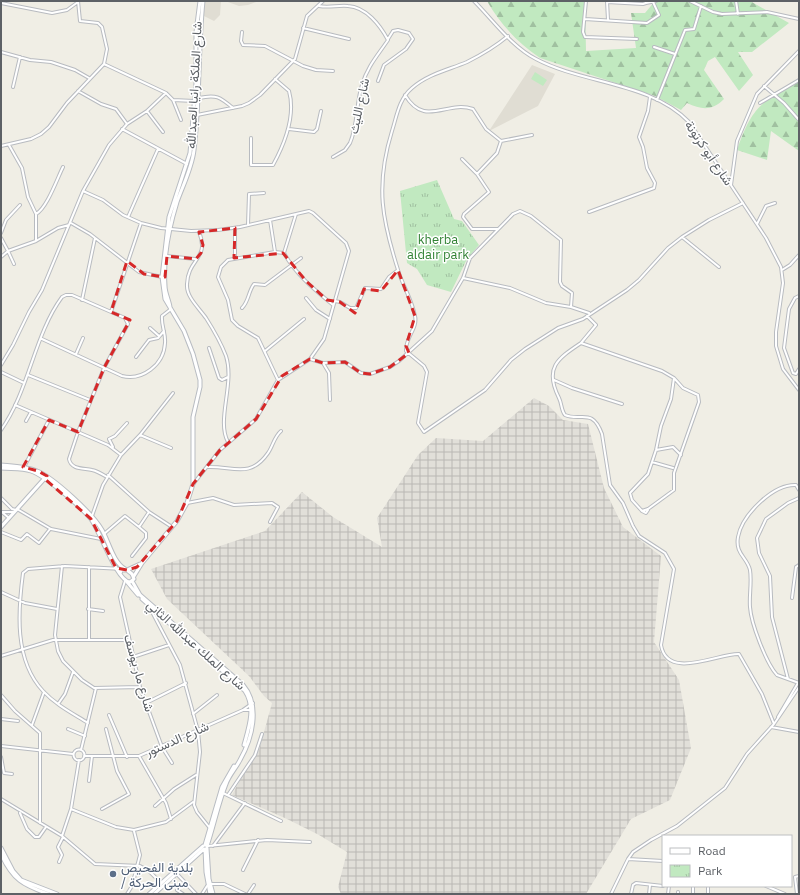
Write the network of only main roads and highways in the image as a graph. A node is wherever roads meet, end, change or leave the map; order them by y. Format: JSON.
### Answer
{"nodes":[{"id":1,"x":200,"y":1,"type":"edge"},
{"id":2,"x":203,"y":1,"type":"edge"},
{"id":3,"x":169,"y":228,"type":"junction"},
{"id":4,"x":170,"y":308,"type":"junction"},
{"id":5,"x":1,"y":466,"type":"edge"},
{"id":6,"x":46,"y":478,"type":"junction"},
{"id":7,"x":1,"y":527,"type":"edge"},
{"id":8,"x":142,"y":563,"type":"junction"},
{"id":9,"x":125,"y":570,"type":"junction"},
{"id":10,"x":120,"y":574,"type":"junction"},
{"id":11,"x":134,"y":576,"type":"junction"},
{"id":12,"x":126,"y":582,"type":"junction"},
{"id":13,"x":132,"y":582,"type":"junction"},
{"id":14,"x":252,"y":704,"type":"junction"},
{"id":15,"x":252,"y":709,"type":"junction"},
{"id":16,"x":206,"y":847,"type":"junction"},
{"id":17,"x":1,"y":848,"type":"edge"},
{"id":18,"x":1,"y":854,"type":"edge"},
{"id":19,"x":198,"y":854,"type":"junction"},
{"id":20,"x":205,"y":858,"type":"junction"},
{"id":21,"x":162,"y":884,"type":"junction"},
{"id":22,"x":209,"y":885,"type":"junction"},
{"id":23,"x":48,"y":894,"type":"edge"},
{"id":24,"x":57,"y":894,"type":"edge"},
{"id":25,"x":149,"y":894,"type":"edge"},
{"id":26,"x":154,"y":894,"type":"edge"},
{"id":27,"x":211,"y":894,"type":"edge"}],
"edges":[{"from":1,"to":3,"type":"main road","name":"شارع الملكة رانيا العبدالله"},
{"from":2,"to":3,"type":"main road","name":"شارع الملكة رانيا العبدالله"},
{"from":3,"to":4,"type":"main road","name":"شارع الملكة رانيا العبدالله"},
{"from":3,"to":4,"type":"main road","name":"شارع الملكة رانيا العبدالله"},
{"from":4,"to":8,"type":"main road","name":"شارع الملكة رانيا العبدالله"},
{"from":5,"to":6,"type":"main road"},
{"from":6,"to":7,"type":"main road"},
{"from":6,"to":9,"type":"main road"},
{"from":6,"to":10,"type":"main road","name":"شارع الملك عبدالله الثاني"},
{"from":8,"to":9,"type":"main road","name":"شارع الملكة رانيا العبدالله"},
{"from":8,"to":11,"type":"main road","name":"شارع الملكة رانيا العبدالله"},
{"from":9,"to":10,"type":"main road"},
{"from":9,"to":11,"type":"main road"},
{"from":10,"to":12,"type":"main road","name":"شارع الملك عبدالله الثاني"},
{"from":11,"to":13,"type":"main road","name":"شارع الملكة رانيا العبدالله"},
{"from":12,"to":13,"type":"main road"},
{"from":12,"to":14,"type":"main road","name":"شارع الملك عبدالله الثاني"},
{"from":13,"to":14,"type":"main road","name":"شارع الملك عبدالله الثاني"},
{"from":14,"to":15,"type":"main road","name":"شارع الملك عبدالله الثاني"},
{"from":15,"to":16,"type":"main road","name":"شارع الملك عبدالله الثاني"},
{"from":15,"to":16,"type":"main road","name":"شارع الملك عبدالله الثاني"},
{"from":16,"to":19,"type":"main road"},
{"from":16,"to":20,"type":"main road","name":"شارع الملك عبدالله الثاني"},
{"from":16,"to":21,"type":"main road"},
{"from":16,"to":22,"type":"main road","name":"شارع الملك عبدالله الثاني"},
{"from":17,"to":24,"type":"main road"},
{"from":18,"to":23,"type":"main road"},
{"from":19,"to":20,"type":"main road"},
{"from":19,"to":21,"type":"main road"},
{"from":20,"to":22,"type":"main road","name":"شارع الملك عبدالله الثاني"},
{"from":21,"to":25,"type":"main road"},
{"from":21,"to":26,"type":"main road"},
{"from":22,"to":27,"type":"main road","name":"شارع الملك عبدالله الثاني"}]}
